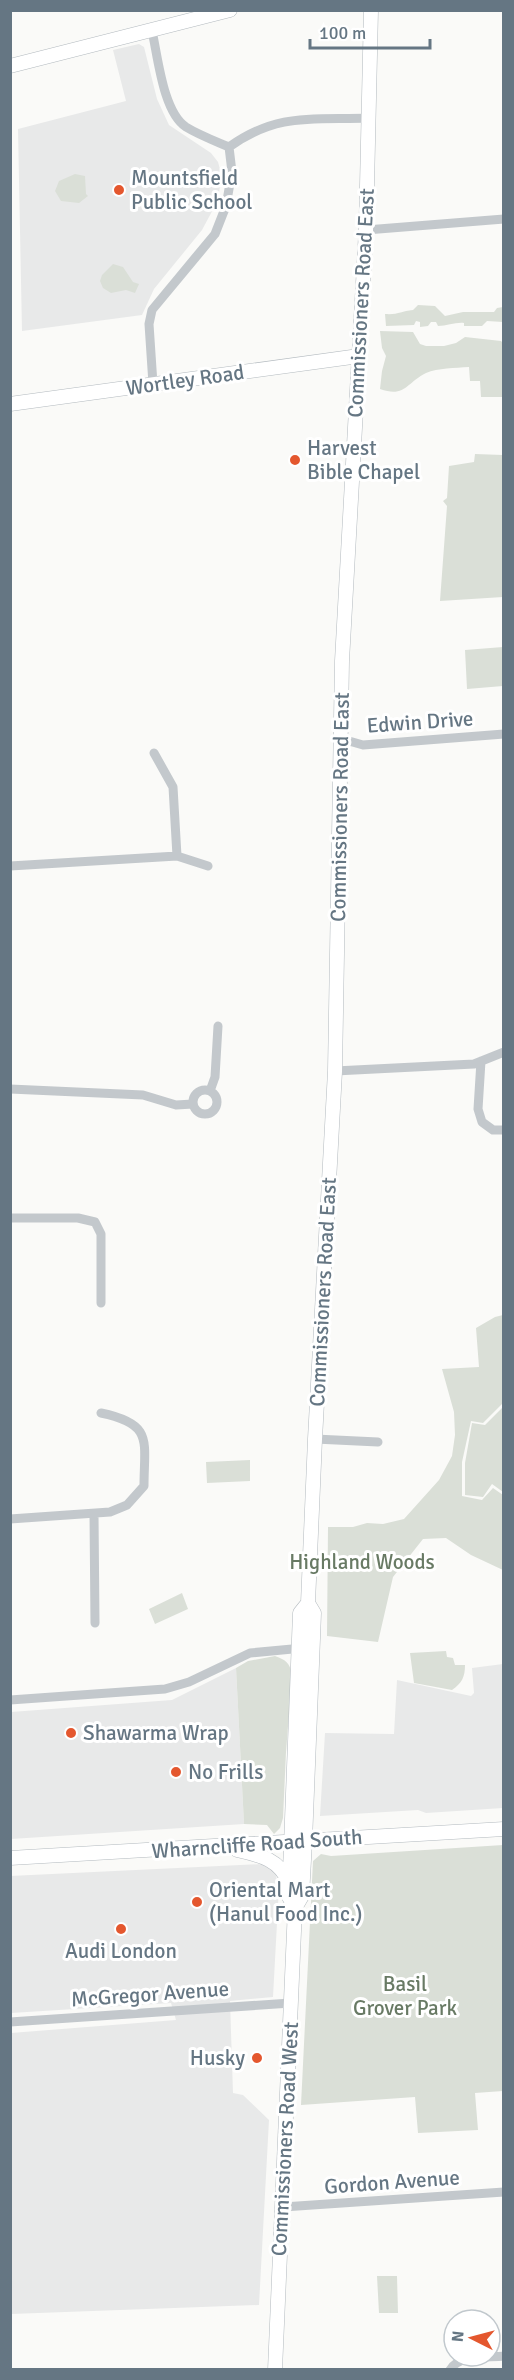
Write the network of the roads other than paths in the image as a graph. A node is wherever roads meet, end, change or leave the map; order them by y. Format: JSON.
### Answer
{"nodes":[{"id":1,"x":230,"y":10,"type":"edge"},
{"id":2,"x":371,"y":10,"type":"edge"},
{"id":3,"x":152,"y":31,"type":"junction"},
{"id":4,"x":10,"y":66,"type":"edge"},
{"id":5,"x":369,"y":118,"type":"junction"},
{"id":6,"x":229,"y":147,"type":"junction"},
{"id":7,"x":504,"y":219,"type":"edge"},
{"id":8,"x":366,"y":230,"type":"junction"},
{"id":9,"x":359,"y":356,"type":"junction"},
{"id":10,"x":153,"y":384,"type":"junction"},
{"id":11,"x":10,"y":404,"type":"edge"},
{"id":12,"x":504,"y":734,"type":"edge"},
{"id":13,"x":342,"y":735,"type":"junction"},
{"id":14,"x":154,"y":753,"type":"dead end"},
{"id":15,"x":177,"y":856,"type":"junction"},
{"id":16,"x":10,"y":866,"type":"edge"},
{"id":17,"x":208,"y":866,"type":"dead end"},
{"id":18,"x":218,"y":1026,"type":"dead end"},
{"id":19,"x":504,"y":1052,"type":"edge"},
{"id":20,"x":481,"y":1061,"type":"junction"},
{"id":21,"x":334,"y":1071,"type":"junction"},
{"id":22,"x":10,"y":1089,"type":"edge"},
{"id":23,"x":210,"y":1091,"type":"junction"},
{"id":24,"x":193,"y":1104,"type":"junction"},
{"id":25,"x":504,"y":1130,"type":"edge"},
{"id":26,"x":10,"y":1218,"type":"edge"},
{"id":27,"x":100,"y":1303,"type":"dead end"},
{"id":28,"x":101,"y":1413,"type":"dead end"},
{"id":29,"x":315,"y":1439,"type":"junction"},
{"id":30,"x":378,"y":1442,"type":"dead end"},
{"id":31,"x":94,"y":1514,"type":"junction"},
{"id":32,"x":10,"y":1519,"type":"edge"},
{"id":33,"x":95,"y":1623,"type":"dead end"},
{"id":34,"x":306,"y":1648,"type":"junction"},
{"id":35,"x":10,"y":1700,"type":"edge"},
{"id":36,"x":504,"y":1828,"type":"edge"},
{"id":37,"x":305,"y":1841,"type":"junction"},
{"id":38,"x":290,"y":1842,"type":"junction"},
{"id":39,"x":224,"y":1846,"type":"junction"},
{"id":40,"x":10,"y":1858,"type":"edge"},
{"id":41,"x":289,"y":1883,"type":"junction"},
{"id":42,"x":295,"y":1908,"type":"junction"},
{"id":43,"x":291,"y":2003,"type":"junction"},
{"id":44,"x":10,"y":2022,"type":"edge"},
{"id":45,"x":504,"y":2192,"type":"edge"},
{"id":46,"x":283,"y":2207,"type":"junction"},
{"id":47,"x":504,"y":2356,"type":"edge"},
{"id":48,"x":275,"y":2370,"type":"edge"},
{"id":49,"x":450,"y":2370,"type":"edge"}],
"edges":[{"from":1,"to":3,"type":"main road"},
{"from":2,"to":5,"type":"main road","name":"Commissioners Road East"},
{"from":3,"to":4,"type":"main road"},
{"from":3,"to":6,"type":"street"},
{"from":5,"to":6,"type":"street"},
{"from":5,"to":8,"type":"main road","name":"Commissioners Road East"},
{"from":6,"to":10,"type":"street"},
{"from":7,"to":8,"type":"street"},
{"from":8,"to":9,"type":"main road","name":"Commissioners Road East"},
{"from":9,"to":10,"type":"main road","name":"Wortley Road"},
{"from":9,"to":13,"type":"main road","name":"Commissioners Road East"},
{"from":10,"to":11,"type":"main road","name":"Wortley Road"},
{"from":12,"to":13,"type":"street","name":"Edwin Drive"},
{"from":13,"to":21,"type":"main road","name":"Commissioners Road East"},
{"from":14,"to":15,"type":"street"},
{"from":15,"to":16,"type":"street"},
{"from":15,"to":17,"type":"street"},
{"from":18,"to":23,"type":"street"},
{"from":19,"to":20,"type":"street"},
{"from":20,"to":21,"type":"street"},
{"from":20,"to":25,"type":"street"},
{"from":21,"to":29,"type":"main road","name":"Commissioners Road East"},
{"from":22,"to":24,"type":"street"},
{"from":23,"to":24,"type":"street"},
{"from":23,"to":24,"type":"street"},
{"from":26,"to":27,"type":"street"},
{"from":28,"to":31,"type":"street"},
{"from":29,"to":30,"type":"street"},
{"from":29,"to":34,"type":"main road","name":"Commissioners Road East"},
{"from":31,"to":32,"type":"street"},
{"from":31,"to":33,"type":"street"},
{"from":34,"to":35,"type":"street"},
{"from":34,"to":37,"type":"main road","name":"Commissioners Road East"},
{"from":34,"to":38,"type":"main road","name":"Commissioners Road East"},
{"from":36,"to":37,"type":"main road","name":"Wharncliffe Road South"},
{"from":37,"to":38,"type":"main road","name":"Wharncliffe Road South"},
{"from":37,"to":42,"type":"main road","name":"Commissioners Road West"},
{"from":38,"to":39,"type":"main road","name":"Wharncliffe Road South"},
{"from":38,"to":41,"type":"main road","name":"Commissioners Road West"},
{"from":39,"to":40,"type":"main road","name":"Wharncliffe Road South"},
{"from":39,"to":41,"type":"main road"},
{"from":41,"to":42,"type":"main road","name":"Commissioners Road West"},
{"from":42,"to":43,"type":"main road","name":"Commissioners Road West"},
{"from":43,"to":44,"type":"street","name":"McGregor Avenue"},
{"from":43,"to":46,"type":"main road","name":"Commissioners Road West"},
{"from":45,"to":46,"type":"street","name":"Gordon Avenue"},
{"from":46,"to":48,"type":"main road","name":"Commissioners Road West"},
{"from":47,"to":49,"type":"street"}]}
